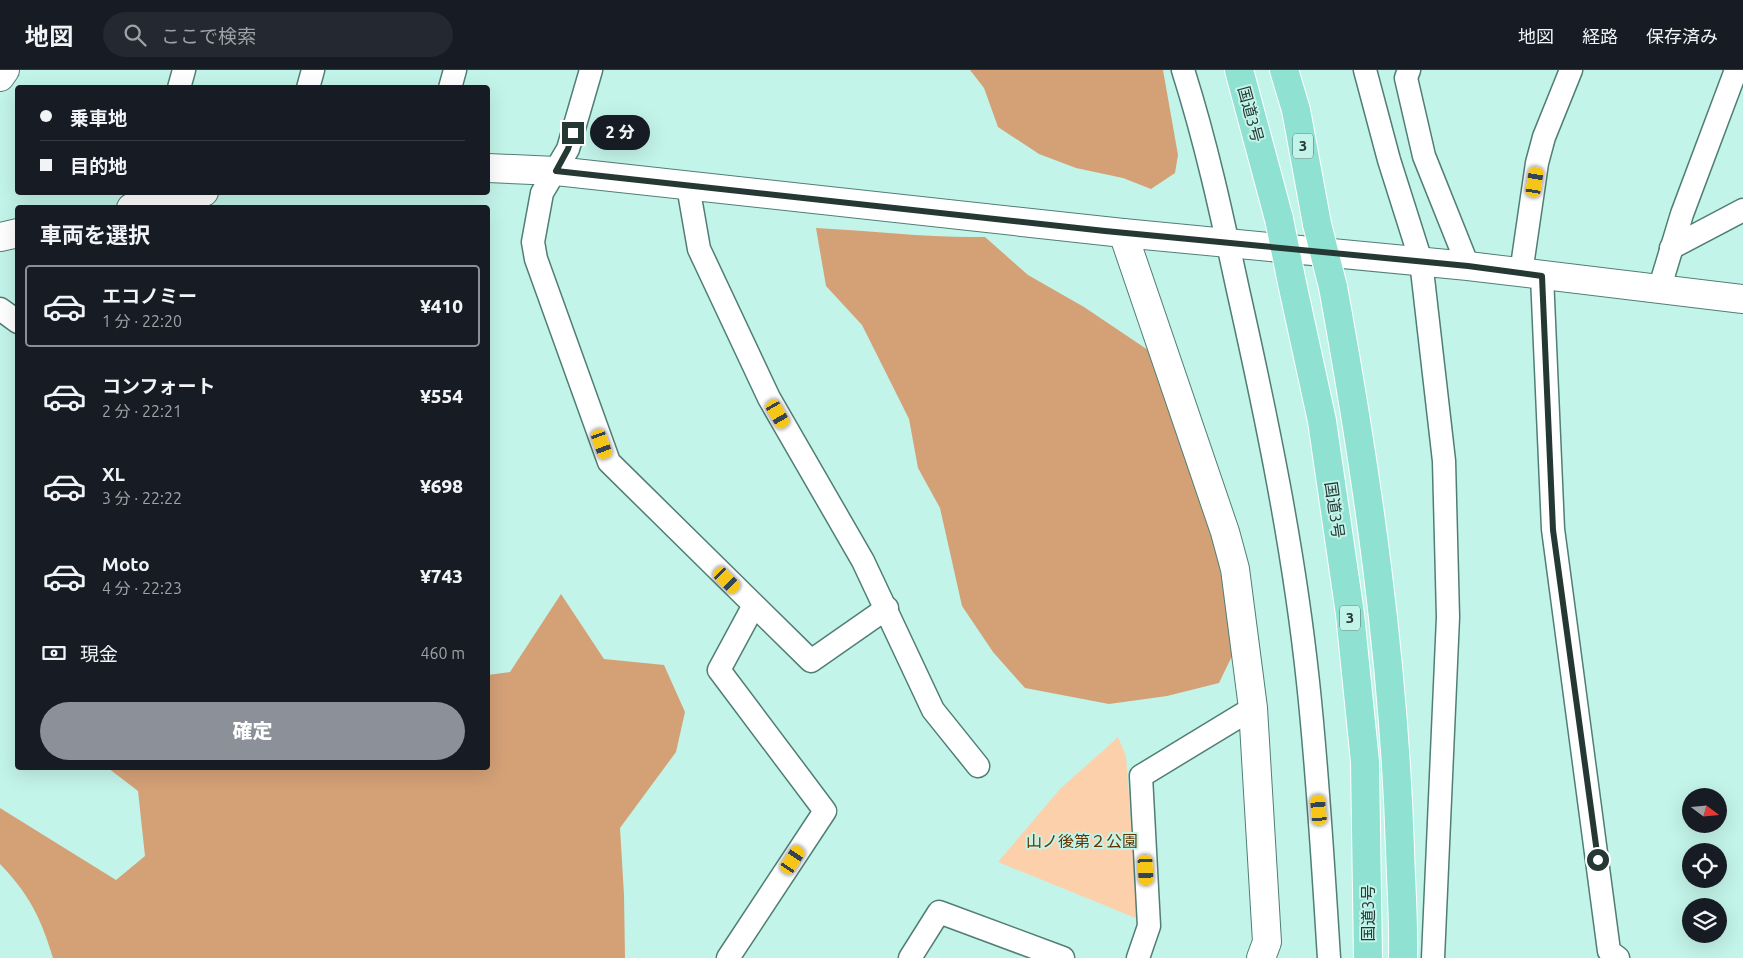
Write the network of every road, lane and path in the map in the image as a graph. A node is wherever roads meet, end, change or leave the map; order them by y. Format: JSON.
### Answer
{"nodes":[{"id":1,"x":5,"y":70,"type":"edge"},
{"id":2,"x":184,"y":70,"type":"edge"},
{"id":3,"x":314,"y":70,"type":"edge"},
{"id":4,"x":455,"y":70,"type":"edge"},
{"id":5,"x":591,"y":70,"type":"edge"},
{"id":6,"x":1184,"y":70,"type":"edge"},
{"id":7,"x":1239,"y":70,"type":"edge"},
{"id":8,"x":1284,"y":70,"type":"edge"},
{"id":9,"x":1365,"y":70,"type":"edge"},
{"id":10,"x":1409,"y":70,"type":"edge"},
{"id":11,"x":1572,"y":70,"type":"edge"},
{"id":12,"x":1736,"y":70,"type":"edge"},
{"id":13,"x":0,"y":77,"type":"edge"},
{"id":14,"x":180,"y":85,"type":"edge"},
{"id":15,"x":309,"y":85,"type":"edge"},
{"id":16,"x":451,"y":85,"type":"edge"},
{"id":17,"x":490,"y":168,"type":"edge"},
{"id":18,"x":556,"y":171,"type":"junction"},
{"id":19,"x":688,"y":186,"type":"junction"},
{"id":20,"x":188,"y":195,"type":"edge"},
{"id":21,"x":140,"y":204,"type":"edge"},
{"id":22,"x":1743,"y":210,"type":"edge"},
{"id":23,"x":1123,"y":233,"type":"junction"},
{"id":24,"x":15,"y":234,"type":"edge"},
{"id":25,"x":0,"y":237,"type":"edge"},
{"id":26,"x":1227,"y":241,"type":"junction"},
{"id":27,"x":1672,"y":248,"type":"junction"},
{"id":28,"x":1421,"y":261,"type":"junction"},
{"id":29,"x":1468,"y":266,"type":"junction"},
{"id":30,"x":1532,"y":275,"type":"junction"},
{"id":31,"x":1659,"y":290,"type":"junction"},
{"id":32,"x":1743,"y":299,"type":"edge"},
{"id":33,"x":0,"y":309,"type":"edge"},
{"id":34,"x":15,"y":320,"type":"edge"},
{"id":35,"x":754,"y":607,"type":"junction"},
{"id":36,"x":887,"y":608,"type":"junction"},
{"id":37,"x":1253,"y":708,"type":"junction"},
{"id":38,"x":978,"y":766,"type":"dead end"},
{"id":39,"x":728,"y":958,"type":"edge"},
{"id":40,"x":910,"y":958,"type":"edge"},
{"id":41,"x":1063,"y":958,"type":"edge"},
{"id":42,"x":1138,"y":958,"type":"edge"},
{"id":43,"x":1261,"y":958,"type":"edge"},
{"id":44,"x":1329,"y":958,"type":"edge"},
{"id":45,"x":1368,"y":958,"type":"edge"},
{"id":46,"x":1403,"y":958,"type":"edge"},
{"id":47,"x":1433,"y":958,"type":"edge"},
{"id":48,"x":1618,"y":958,"type":"edge"}],
"edges":[{"from":1,"to":13,"type":"street"},
{"from":2,"to":14,"type":"street"},
{"from":3,"to":15,"type":"street"},
{"from":4,"to":16,"type":"street"},
{"from":5,"to":18,"type":"street"},
{"from":6,"to":26,"type":"street"},
{"from":7,"to":45,"type":"highway","name":"国道3号","number":"3","bridge":true},
{"from":8,"to":46,"type":"highway","name":"国道3号","number":"3","bridge":true},
{"from":9,"to":28,"type":"street"},
{"from":10,"to":29,"type":"street"},
{"from":11,"to":30,"type":"street"},
{"from":12,"to":27,"type":"street"},
{"from":17,"to":18,"type":"street"},
{"from":18,"to":19,"type":"street"},
{"from":18,"to":35,"type":"street"},
{"from":19,"to":23,"type":"street"},
{"from":19,"to":36,"type":"street"},
{"from":20,"to":21,"type":"street"},
{"from":22,"to":27,"type":"street"},
{"from":23,"to":26,"type":"street"},
{"from":23,"to":37,"type":"street"},
{"from":24,"to":25,"type":"street"},
{"from":26,"to":28,"type":"street"},
{"from":26,"to":44,"type":"street"},
{"from":27,"to":31,"type":"street"},
{"from":28,"to":29,"type":"street"},
{"from":28,"to":47,"type":"street"},
{"from":29,"to":30,"type":"street"},
{"from":30,"to":31,"type":"street"},
{"from":30,"to":48,"type":"street"},
{"from":31,"to":32,"type":"street"},
{"from":33,"to":34,"type":"street"},
{"from":35,"to":36,"type":"street"},
{"from":35,"to":39,"type":"street"},
{"from":36,"to":38,"type":"street"},
{"from":37,"to":42,"type":"street"},
{"from":37,"to":43,"type":"street"},
{"from":40,"to":41,"type":"street"}]}
